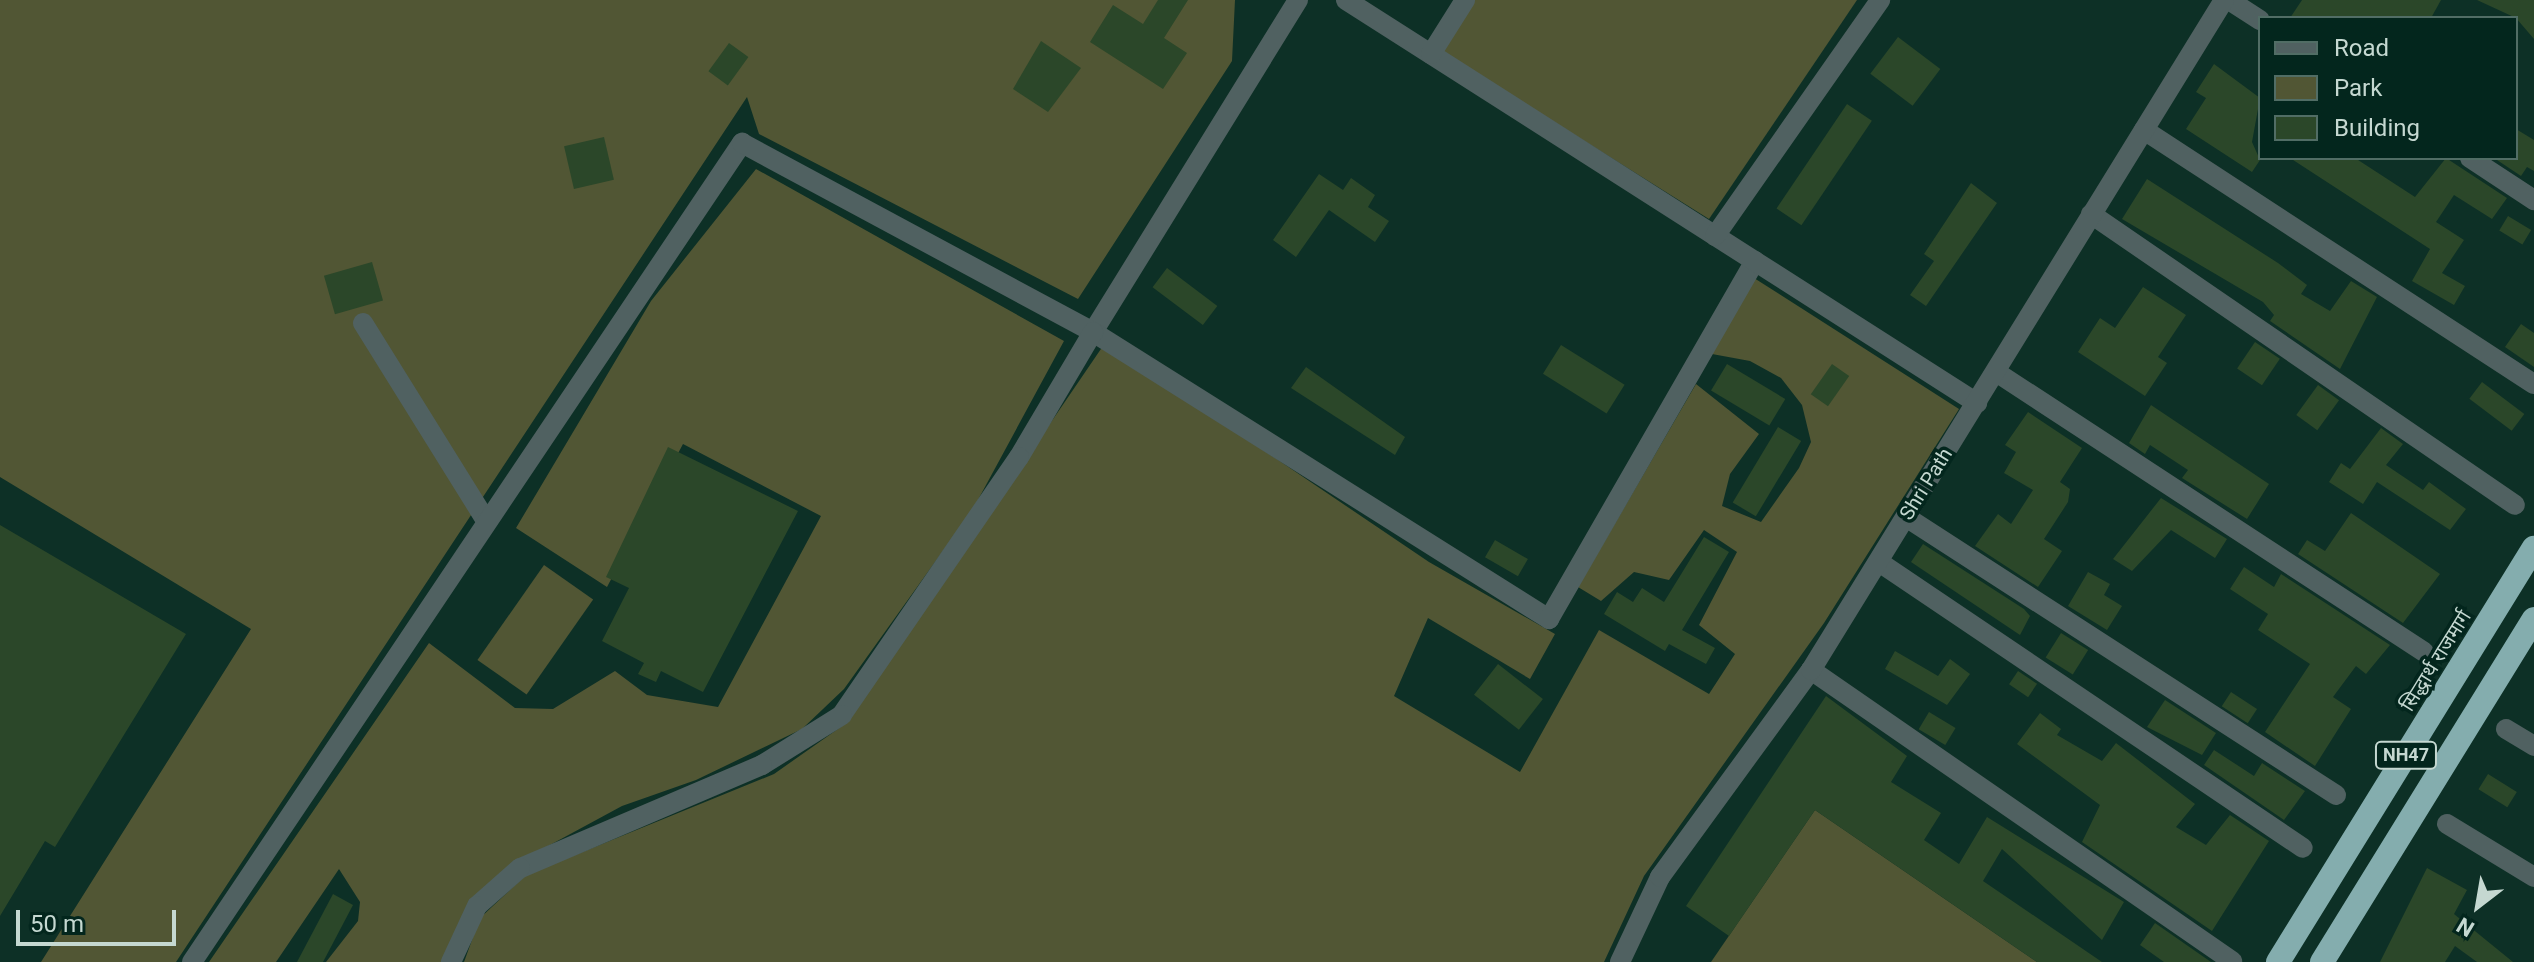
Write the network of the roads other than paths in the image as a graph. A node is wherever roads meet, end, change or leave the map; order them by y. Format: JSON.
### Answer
{"nodes":[{"id":1,"x":1298,"y":0,"type":"edge"},
{"id":2,"x":1346,"y":0,"type":"edge"},
{"id":3,"x":1465,"y":0,"type":"edge"},
{"id":4,"x":1880,"y":0,"type":"edge"},
{"id":5,"x":2227,"y":0,"type":"edge"},
{"id":6,"x":2258,"y":19,"type":"edge"},
{"id":7,"x":1431,"y":54,"type":"junction"},
{"id":8,"x":2144,"y":130,"type":"junction"},
{"id":9,"x":2473,"y":160,"type":"edge"},
{"id":10,"x":2534,"y":200,"type":"edge"},
{"id":11,"x":2091,"y":214,"type":"junction"},
{"id":12,"x":1715,"y":236,"type":"junction"},
{"id":13,"x":1755,"y":261,"type":"junction"},
{"id":14,"x":363,"y":323,"type":"dead end"},
{"id":15,"x":1093,"y":332,"type":"junction"},
{"id":16,"x":1996,"y":372,"type":"junction"},
{"id":17,"x":2534,"y":384,"type":"edge"},
{"id":18,"x":1977,"y":403,"type":"junction"},
{"id":19,"x":2515,"y":505,"type":"dead end"},
{"id":20,"x":1906,"y":517,"type":"junction"},
{"id":21,"x":487,"y":522,"type":"junction"},
{"id":22,"x":2534,"y":548,"type":"edge"},
{"id":23,"x":1879,"y":562,"type":"junction"},
{"id":24,"x":2534,"y":619,"type":"edge"},
{"id":25,"x":2424,"y":652,"type":"dead end"},
{"id":26,"x":1811,"y":670,"type":"junction"},
{"id":27,"x":2506,"y":729,"type":"dead end"},
{"id":28,"x":2534,"y":746,"type":"edge"},
{"id":29,"x":2336,"y":795,"type":"dead end"},
{"id":30,"x":2447,"y":824,"type":"dead end"},
{"id":31,"x":2303,"y":848,"type":"dead end"},
{"id":32,"x":2534,"y":877,"type":"edge"},
{"id":33,"x":2232,"y":961,"type":"edge"},
{"id":34,"x":192,"y":962,"type":"edge"},
{"id":35,"x":451,"y":962,"type":"edge"},
{"id":36,"x":1620,"y":962,"type":"edge"},
{"id":37,"x":2278,"y":962,"type":"edge"},
{"id":38,"x":2322,"y":962,"type":"edge"}],
"edges":[{"from":1,"to":15,"type":"street"},
{"from":2,"to":7,"type":"street"},
{"from":3,"to":7,"type":"street"},
{"from":4,"to":12,"type":"street"},
{"from":5,"to":6,"type":"street"},
{"from":5,"to":8,"type":"street","name":"Shri Path"},
{"from":7,"to":12,"type":"street"},
{"from":8,"to":11,"type":"street","name":"Shri Path"},
{"from":8,"to":17,"type":"street"},
{"from":9,"to":10,"type":"street"},
{"from":11,"to":16,"type":"street","name":"Shri Path"},
{"from":11,"to":19,"type":"street"},
{"from":12,"to":13,"type":"street"},
{"from":13,"to":15,"type":"street"},
{"from":13,"to":18,"type":"street"},
{"from":14,"to":21,"type":"street"},
{"from":15,"to":21,"type":"street"},
{"from":15,"to":35,"type":"street"},
{"from":16,"to":18,"type":"street","name":"Shri Path"},
{"from":16,"to":25,"type":"street"},
{"from":18,"to":20,"type":"street","name":"Shri Path"},
{"from":20,"to":23,"type":"street","name":"Shri Path"},
{"from":20,"to":29,"type":"street"},
{"from":21,"to":34,"type":"street"},
{"from":22,"to":37,"type":"highway","name":"सिद्धार्थ राजमार्ग","number":"NH47"},
{"from":23,"to":26,"type":"street","name":"Shri Path"},
{"from":23,"to":31,"type":"street"},
{"from":24,"to":38,"type":"highway","number":"NH47"},
{"from":26,"to":33,"type":"street"},
{"from":26,"to":36,"type":"street","name":"Shri Path"},
{"from":27,"to":28,"type":"street"},
{"from":30,"to":32,"type":"street"}]}
